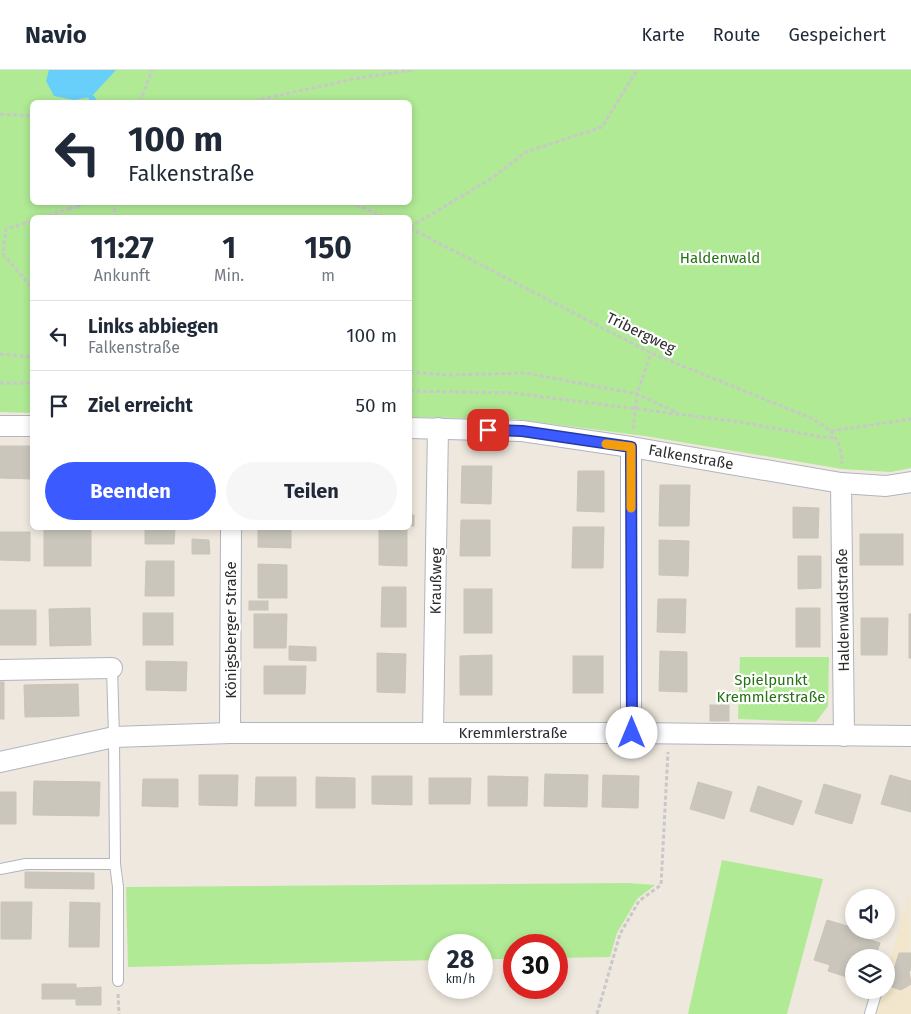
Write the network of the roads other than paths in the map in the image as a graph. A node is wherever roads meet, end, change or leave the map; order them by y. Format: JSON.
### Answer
{"nodes":[{"id":1,"x":0,"y":426,"type":"edge"},
{"id":2,"x":30,"y":426,"type":"edge"},
{"id":3,"x":412,"y":428,"type":"edge"},
{"id":4,"x":438,"y":428,"type":"junction"},
{"id":5,"x":631,"y":447,"type":"junction"},
{"id":6,"x":842,"y":476,"type":"junction"},
{"id":7,"x":911,"y":482,"type":"edge"},
{"id":8,"x":231,"y":530,"type":"edge"},
{"id":9,"x":112,"y":668,"type":"joint"},
{"id":10,"x":0,"y":670,"type":"edge"},
{"id":11,"x":230,"y":733,"type":"junction"},
{"id":12,"x":433,"y":733,"type":"junction"},
{"id":13,"x":632,"y":733,"type":"junction"},
{"id":14,"x":844,"y":736,"type":"junction"},
{"id":15,"x":911,"y":736,"type":"edge"},
{"id":16,"x":114,"y":737,"type":"junction"},
{"id":17,"x":0,"y":762,"type":"edge"},
{"id":18,"x":115,"y":864,"type":"junction"},
{"id":19,"x":0,"y":869,"type":"edge"},
{"id":20,"x":118,"y":980,"type":"road end"},
{"id":21,"x":874,"y":999,"type":"edge"},
{"id":22,"x":870,"y":1014,"type":"edge"}],
"edges":[{"from":1,"to":2,"type":"street"},
{"from":3,"to":4,"type":"street","name":"Falkenstraße"},
{"from":4,"to":5,"type":"street","name":"Falkenstraße"},
{"from":4,"to":12,"type":"street","name":"Kraußweg"},
{"from":5,"to":6,"type":"street","name":"Falkenstraße"},
{"from":5,"to":13,"type":"street"},
{"from":6,"to":7,"type":"street","name":"Falkenstraße"},
{"from":6,"to":14,"type":"street","name":"Haldenwaldstraße"},
{"from":8,"to":11,"type":"street","name":"Königsberger Straße"},
{"from":9,"to":10,"type":"street"},
{"from":9,"to":16,"type":"lane"},
{"from":11,"to":12,"type":"street","name":"Kremmlerstraße"},
{"from":11,"to":16,"type":"street","name":"Kremmlerstraße"},
{"from":12,"to":13,"type":"street","name":"Kremmlerstraße"},
{"from":13,"to":14,"type":"street","name":"Kremmlerstraße"},
{"from":14,"to":15,"type":"street","name":"Kremmlerstraße"},
{"from":16,"to":17,"type":"street","name":"Kremmlerstraße"},
{"from":16,"to":18,"type":"lane"},
{"from":18,"to":19,"type":"lane"},
{"from":18,"to":20,"type":"lane"},
{"from":21,"to":22,"type":"lane"}]}
